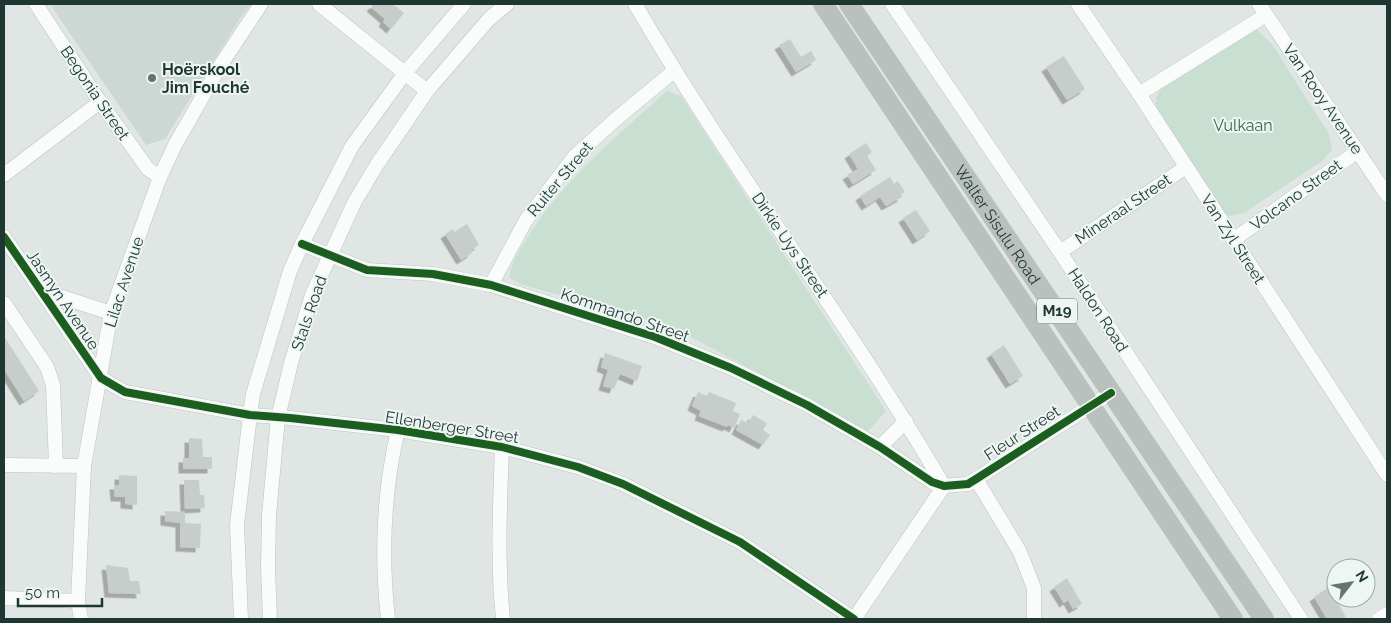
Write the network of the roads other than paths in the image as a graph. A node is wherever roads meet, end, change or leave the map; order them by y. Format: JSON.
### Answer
{"nodes":[{"id":1,"x":36,"y":4,"type":"edge"},
{"id":2,"x":262,"y":4,"type":"edge"},
{"id":3,"x":319,"y":4,"type":"edge"},
{"id":4,"x":464,"y":4,"type":"edge"},
{"id":5,"x":507,"y":4,"type":"edge"},
{"id":6,"x":635,"y":4,"type":"edge"},
{"id":7,"x":849,"y":4,"type":"edge"},
{"id":8,"x":892,"y":4,"type":"edge"},
{"id":9,"x":1078,"y":4,"type":"edge"},
{"id":10,"x":832,"y":7,"type":"edge"},
{"id":11,"x":1263,"y":9,"type":"edge"},
{"id":12,"x":674,"y":71,"type":"junction"},
{"id":13,"x":405,"y":73,"type":"junction"},
{"id":14,"x":427,"y":91,"type":"junction"},
{"id":15,"x":1139,"y":94,"type":"junction"},
{"id":16,"x":914,"y":100,"type":"junction"},
{"id":17,"x":100,"y":102,"type":"junction"},
{"id":18,"x":896,"y":113,"type":"junction"},
{"id":19,"x":1358,"y":150,"type":"junction"},
{"id":20,"x":1186,"y":167,"type":"junction"},
{"id":21,"x":4,"y":175,"type":"edge"},
{"id":22,"x":160,"y":177,"type":"junction"},
{"id":23,"x":1387,"y":195,"type":"edge"},
{"id":24,"x":4,"y":237,"type":"edge"},
{"id":25,"x":1233,"y":240,"type":"junction"},
{"id":26,"x":302,"y":244,"type":"junction"},
{"id":27,"x":1011,"y":244,"type":"junction"},
{"id":28,"x":1060,"y":252,"type":"junction"},
{"id":29,"x":330,"y":255,"type":"junction"},
{"id":30,"x":991,"y":256,"type":"junction"},
{"id":31,"x":491,"y":285,"type":"junction"},
{"id":32,"x":40,"y":290,"type":"junction"},
{"id":33,"x":4,"y":303,"type":"edge"},
{"id":34,"x":111,"y":313,"type":"junction"},
{"id":35,"x":100,"y":378,"type":"junction"},
{"id":36,"x":1111,"y":392,"type":"junction"},
{"id":37,"x":1091,"y":406,"type":"junction"},
{"id":38,"x":250,"y":415,"type":"junction"},
{"id":39,"x":278,"y":418,"type":"junction"},
{"id":40,"x":906,"y":421,"type":"junction"},
{"id":41,"x":398,"y":430,"type":"junction"},
{"id":42,"x":502,"y":447,"type":"junction"},
{"id":43,"x":880,"y":447,"type":"junction"},
{"id":44,"x":4,"y":465,"type":"edge"},
{"id":45,"x":56,"y":466,"type":"junction"},
{"id":46,"x":84,"y":466,"type":"junction"},
{"id":47,"x":1387,"y":474,"type":"edge"},
{"id":48,"x":976,"y":479,"type":"junction"},
{"id":49,"x":944,"y":486,"type":"junction"},
{"id":50,"x":1174,"y":486,"type":"junction"},
{"id":51,"x":1153,"y":499,"type":"junction"},
{"id":52,"x":4,"y":598,"type":"edge"},
{"id":53,"x":78,"y":600,"type":"junction"},
{"id":54,"x":1387,"y":614,"type":"edge"},
{"id":55,"x":1257,"y":617,"type":"edge"},
{"id":56,"x":81,"y":619,"type":"edge"},
{"id":57,"x":241,"y":619,"type":"edge"},
{"id":58,"x":270,"y":619,"type":"edge"},
{"id":59,"x":388,"y":619,"type":"edge"},
{"id":60,"x":503,"y":619,"type":"edge"},
{"id":61,"x":854,"y":619,"type":"edge"},
{"id":62,"x":1034,"y":619,"type":"edge"},
{"id":63,"x":1233,"y":619,"type":"edge"},
{"id":64,"x":1301,"y":619,"type":"edge"},
{"id":65,"x":1378,"y":619,"type":"edge"}],
"edges":[{"from":1,"to":17,"type":"street","name":"Begonia Street"},
{"from":2,"to":22,"type":"street","name":"Lilac Avenue"},
{"from":3,"to":13,"type":"street"},
{"from":4,"to":13,"type":"street","name":"Stals Road"},
{"from":5,"to":14,"type":"street","name":"Stals Road"},
{"from":6,"to":12,"type":"street","name":"Dirkie Uys Street"},
{"from":7,"to":16,"type":"highway","name":"Walter Sisulu Road","number":"M19"},
{"from":8,"to":28,"type":"street","name":"Haldon Road"},
{"from":9,"to":15,"type":"street","name":"Van Zyl Street"},
{"from":10,"to":18,"type":"highway","name":"Walter Sisulu Road","number":"M19"},
{"from":11,"to":15,"type":"street"},
{"from":11,"to":19,"type":"street","name":"Van Rooy Avenue"},
{"from":12,"to":31,"type":"street","name":"Ruiter Street"},
{"from":12,"to":40,"type":"street","name":"Dirkie Uys Street"},
{"from":13,"to":14,"type":"street"},
{"from":13,"to":26,"type":"street","name":"Stals Road"},
{"from":14,"to":29,"type":"street","name":"Stals Road"},
{"from":15,"to":20,"type":"street","name":"Van Zyl Street"},
{"from":16,"to":18,"type":"highway"},
{"from":16,"to":27,"type":"highway","name":"Walter Sisulu Road","number":"M19"},
{"from":17,"to":21,"type":"street"},
{"from":17,"to":22,"type":"street","name":"Begonia Street"},
{"from":18,"to":30,"type":"highway","name":"Walter Sisulu Road","number":"M19"},
{"from":19,"to":23,"type":"street","name":"Van Rooy Avenue"},
{"from":19,"to":25,"type":"street","name":"Volcano Street"},
{"from":20,"to":25,"type":"street","name":"Van Zyl Street"},
{"from":20,"to":28,"type":"street","name":"Mineraal Street"},
{"from":22,"to":34,"type":"street","name":"Lilac Avenue"},
{"from":24,"to":32,"type":"street","name":"Jasmyn Avenue"},
{"from":25,"to":47,"type":"street","name":"Van Zyl Street"},
{"from":26,"to":29,"type":"street","name":"Kommando Street"},
{"from":26,"to":38,"type":"street","name":"Stals Road"},
{"from":27,"to":30,"type":"highway"},
{"from":27,"to":36,"type":"highway","name":"Walter Sisulu Road","number":"M19"},
{"from":28,"to":64,"type":"street","name":"Haldon Road"},
{"from":29,"to":31,"type":"street","name":"Kommando Street"},
{"from":29,"to":39,"type":"street","name":"Stals Road"},
{"from":30,"to":37,"type":"highway","name":"Walter Sisulu Road","number":"M19"},
{"from":31,"to":43,"type":"street","name":"Kommando Street"},
{"from":32,"to":34,"type":"street"},
{"from":32,"to":35,"type":"street","name":"Jasmyn Avenue"},
{"from":33,"to":45,"type":"street"},
{"from":34,"to":35,"type":"street","name":"Lilac Avenue"},
{"from":35,"to":38,"type":"street","name":"Ellenberger Street"},
{"from":35,"to":46,"type":"street","name":"Lilac Avenue"},
{"from":36,"to":37,"type":"street","name":"Fleur Street"},
{"from":36,"to":50,"type":"highway","name":"Walter Sisulu Road","number":"M19"},
{"from":37,"to":48,"type":"street","name":"Fleur Street"},
{"from":37,"to":51,"type":"highway","name":"Walter Sisulu Road","number":"M19"},
{"from":38,"to":39,"type":"street","name":"Ellenberger Street"},
{"from":38,"to":57,"type":"street","name":"Stals Road"},
{"from":39,"to":41,"type":"street","name":"Ellenberger Street"},
{"from":39,"to":58,"type":"street","name":"Stals Road"},
{"from":40,"to":43,"type":"street"},
{"from":40,"to":49,"type":"street","name":"Dirkie Uys Street"},
{"from":41,"to":42,"type":"street","name":"Ellenberger Street"},
{"from":41,"to":59,"type":"street"},
{"from":42,"to":60,"type":"street"},
{"from":42,"to":61,"type":"street","name":"Ellenberger Street"},
{"from":43,"to":49,"type":"street","name":"Kommando Street"},
{"from":44,"to":45,"type":"street"},
{"from":45,"to":46,"type":"street"},
{"from":46,"to":53,"type":"street","name":"Lilac Avenue"},
{"from":48,"to":49,"type":"street","name":"Fleur Street"},
{"from":48,"to":62,"type":"street"},
{"from":49,"to":61,"type":"street"},
{"from":50,"to":51,"type":"highway"},
{"from":50,"to":55,"type":"highway","name":"Walter Sisulu Road","number":"M19"},
{"from":51,"to":63,"type":"highway","name":"Walter Sisulu Road","number":"M19"},
{"from":52,"to":53,"type":"street"},
{"from":53,"to":56,"type":"street","name":"Lilac Avenue"},
{"from":54,"to":65,"type":"street"}]}
